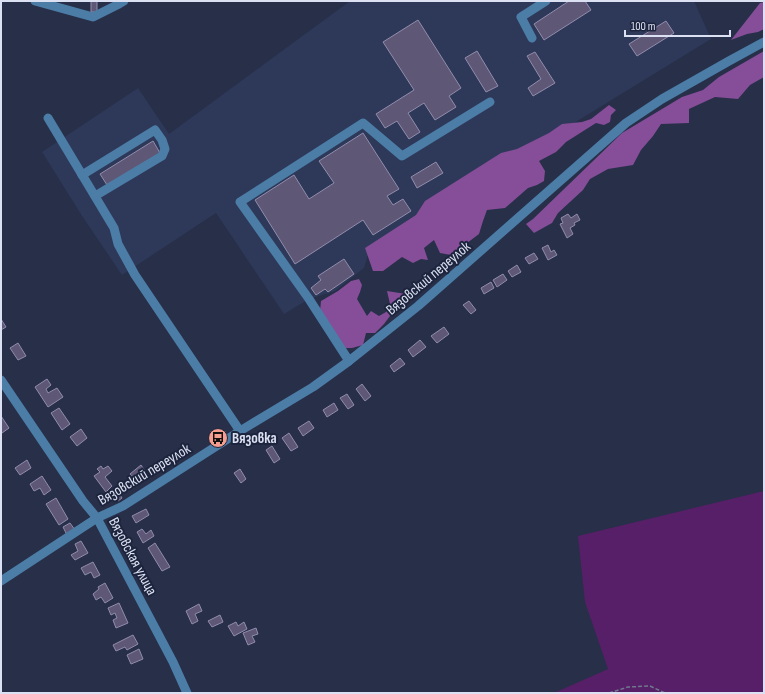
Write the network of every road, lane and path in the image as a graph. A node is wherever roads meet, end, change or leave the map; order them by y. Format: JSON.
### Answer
{"nodes":[{"id":1,"x":35,"y":1,"type":"edge"},
{"id":2,"x":124,"y":1,"type":"edge"},
{"id":3,"x":546,"y":1,"type":"edge"},
{"id":4,"x":532,"y":38,"type":"dead end"},
{"id":5,"x":764,"y":42,"type":"edge"},
{"id":6,"x":490,"y":102,"type":"dead end"},
{"id":7,"x":48,"y":118,"type":"dead end"},
{"id":8,"x":82,"y":175,"type":"junction"},
{"id":9,"x":95,"y":196,"type":"junction"},
{"id":10,"x":349,"y":361,"type":"junction"},
{"id":11,"x":1,"y":380,"type":"edge"},
{"id":12,"x":240,"y":431,"type":"junction"},
{"id":13,"x":98,"y":518,"type":"junction"},
{"id":14,"x":1,"y":581,"type":"edge"},
{"id":15,"x":187,"y":693,"type":"edge"},
{"id":16,"x":609,"y":693,"type":"edge"},
{"id":17,"x":665,"y":693,"type":"edge"}],
"edges":[{"from":1,"to":2,"type":"street"},
{"from":3,"to":4,"type":"street"},
{"from":5,"to":10,"type":"street","name":"Вязовский переулок"},
{"from":6,"to":10,"type":"street"},
{"from":7,"to":8,"type":"street"},
{"from":8,"to":9,"type":"street"},
{"from":8,"to":9,"type":"street"},
{"from":9,"to":12,"type":"street"},
{"from":10,"to":12,"type":"street","name":"Вязовский переулок"},
{"from":11,"to":13,"type":"street","name":"Вязовская улица"},
{"from":12,"to":13,"type":"street","name":"Вязовский переулок"},
{"from":13,"to":14,"type":"street","name":"Вязовский переулок"},
{"from":13,"to":15,"type":"street","name":"Вязовская улица"},
{"from":16,"to":17,"type":"path"}]}
